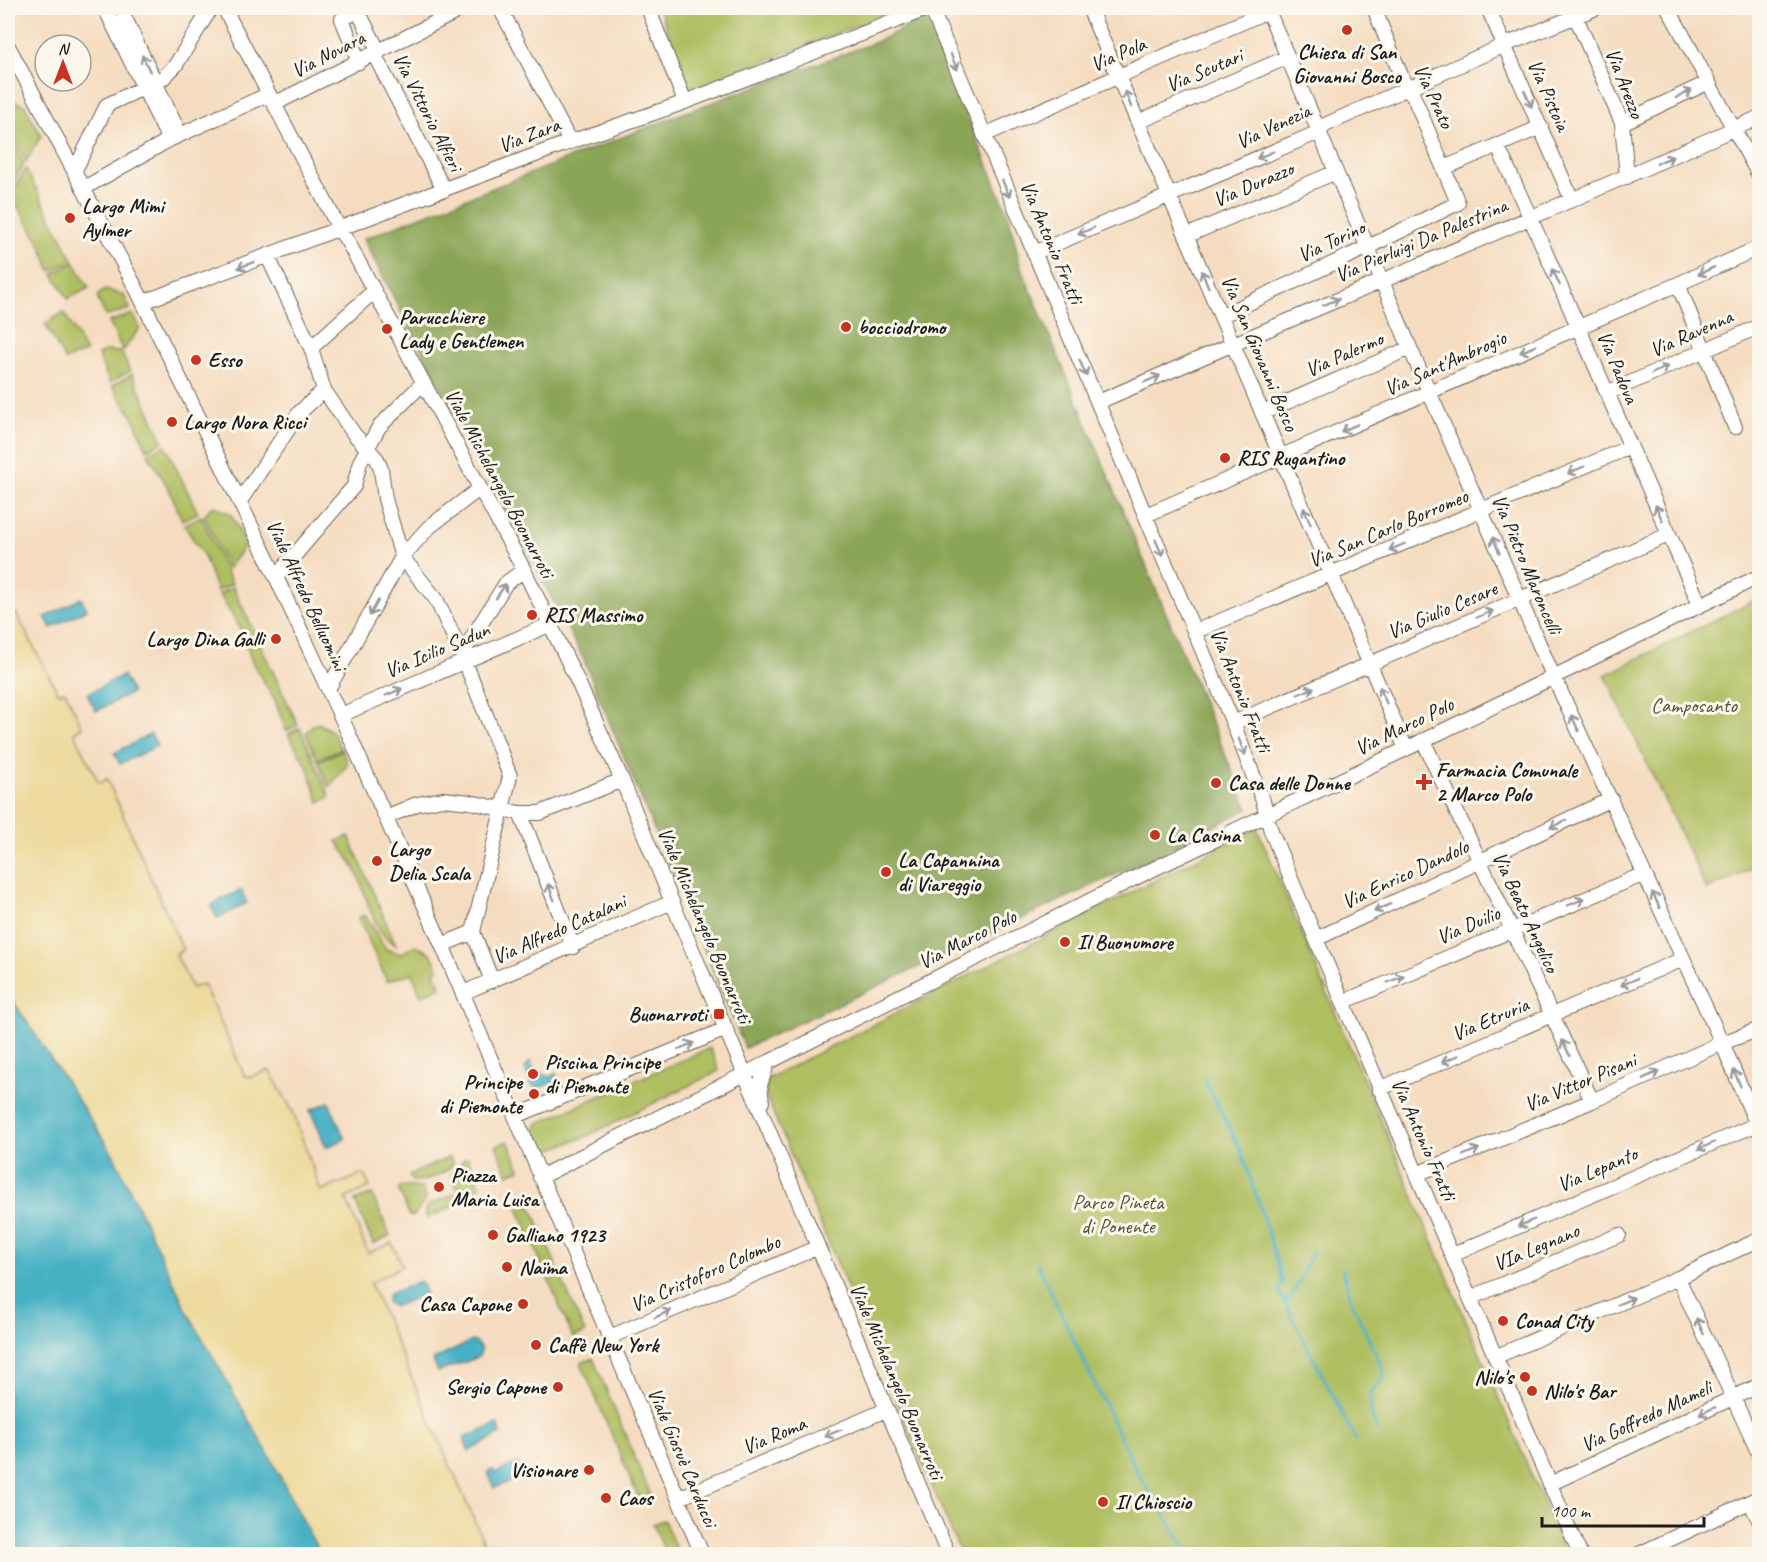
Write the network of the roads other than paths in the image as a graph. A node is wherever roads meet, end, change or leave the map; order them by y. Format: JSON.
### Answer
{"nodes":[{"id":1,"x":105,"y":8,"type":"edge"},
{"id":2,"x":211,"y":8,"type":"edge"},
{"id":3,"x":224,"y":8,"type":"edge"},
{"id":4,"x":464,"y":8,"type":"edge"},
{"id":5,"x":500,"y":8,"type":"edge"},
{"id":6,"x":648,"y":8,"type":"edge"},
{"id":7,"x":930,"y":8,"type":"edge"},
{"id":8,"x":1089,"y":8,"type":"edge"},
{"id":9,"x":1374,"y":8,"type":"edge"},
{"id":10,"x":1488,"y":8,"type":"edge"},
{"id":11,"x":1596,"y":8,"type":"edge"},
{"id":12,"x":1668,"y":8,"type":"edge"},
{"id":13,"x":1268,"y":9,"type":"edge"},
{"id":14,"x":348,"y":11,"type":"edge"},
{"id":15,"x":1574,"y":12,"type":"edge"},
{"id":16,"x":122,"y":15,"type":"edge"},
{"id":17,"x":8,"y":45,"type":"edge"},
{"id":18,"x":1504,"y":45,"type":"junction"},
{"id":19,"x":377,"y":53,"type":"junction"},
{"id":20,"x":1288,"y":57,"type":"junction"},
{"id":21,"x":359,"y":62,"type":"junction"},
{"id":22,"x":1119,"y":76,"type":"junction"},
{"id":23,"x":1708,"y":82,"type":"junction"},
{"id":24,"x":151,"y":86,"type":"junction"},
{"id":25,"x":1406,"y":88,"type":"junction"},
{"id":26,"x":272,"y":99,"type":"junction"},
{"id":27,"x":685,"y":102,"type":"junction"},
{"id":28,"x":1760,"y":117,"type":"edge"},
{"id":29,"x":1138,"y":122,"type":"junction"},
{"id":30,"x":1622,"y":123,"type":"junction"},
{"id":31,"x":1540,"y":127,"type":"junction"},
{"id":32,"x":1734,"y":129,"type":"junction"},
{"id":33,"x":1319,"y":132,"type":"junction"},
{"id":34,"x":984,"y":135,"type":"junction"},
{"id":35,"x":175,"y":138,"type":"junction"},
{"id":36,"x":570,"y":142,"type":"junction"},
{"id":37,"x":1497,"y":145,"type":"junction"},
{"id":38,"x":1444,"y":168,"type":"junction"},
{"id":39,"x":75,"y":170,"type":"junction"},
{"id":40,"x":1336,"y":172,"type":"junction"},
{"id":41,"x":1627,"y":177,"type":"junction"},
{"id":42,"x":1760,"y":177,"type":"edge"},
{"id":43,"x":84,"y":188,"type":"junction"},
{"id":44,"x":444,"y":190,"type":"junction"},
{"id":45,"x":1168,"y":196,"type":"junction"},
{"id":46,"x":1572,"y":200,"type":"junction"},
{"id":47,"x":1458,"y":203,"type":"joint"},
{"id":48,"x":1530,"y":217,"type":"junction"},
{"id":49,"x":340,"y":230,"type":"junction"},
{"id":50,"x":1186,"y":236,"type":"junction"},
{"id":51,"x":1760,"y":246,"type":"edge"},
{"id":52,"x":1368,"y":248,"type":"junction"},
{"id":53,"x":1034,"y":253,"type":"junction"},
{"id":54,"x":268,"y":256,"type":"junction"},
{"id":55,"x":1381,"y":280,"type":"junction"},
{"id":56,"x":1678,"y":284,"type":"junction"},
{"id":57,"x":374,"y":291,"type":"junction"},
{"id":58,"x":143,"y":302,"type":"junction"},
{"id":59,"x":1221,"y":316,"type":"junction"},
{"id":60,"x":1578,"y":327,"type":"junction"},
{"id":61,"x":1760,"y":327,"type":"edge"},
{"id":62,"x":1232,"y":344,"type":"junction"},
{"id":63,"x":311,"y":348,"type":"junction"},
{"id":64,"x":1410,"y":348,"type":"junction"},
{"id":65,"x":1705,"y":351,"type":"junction"},
{"id":66,"x":423,"y":383,"type":"junction"},
{"id":67,"x":324,"y":390,"type":"junction"},
{"id":68,"x":1430,"y":393,"type":"junction"},
{"id":69,"x":1607,"y":393,"type":"junction"},
{"id":70,"x":1098,"y":402,"type":"junction"},
{"id":71,"x":1262,"y":413,"type":"junction"},
{"id":72,"x":1735,"y":427,"type":"dead end"},
{"id":73,"x":367,"y":447,"type":"junction"},
{"id":74,"x":1630,"y":447,"type":"junction"},
{"id":75,"x":1281,"y":458,"type":"junction"},
{"id":76,"x":479,"y":489,"type":"junction"},
{"id":77,"x":240,"y":501,"type":"junction"},
{"id":78,"x":1482,"y":511,"type":"junction"},
{"id":79,"x":1146,"y":515,"type":"junction"},
{"id":80,"x":1668,"y":535,"type":"junction"},
{"id":81,"x":402,"y":557,"type":"junction"},
{"id":82,"x":524,"y":570,"type":"junction"},
{"id":83,"x":1332,"y":575,"type":"junction"},
{"id":84,"x":1760,"y":576,"type":"edge"},
{"id":85,"x":276,"y":577,"type":"junction"},
{"id":86,"x":1520,"y":599,"type":"junction"},
{"id":87,"x":1700,"y":605,"type":"junction"},
{"id":88,"x":551,"y":624,"type":"junction"},
{"id":89,"x":1194,"y":632,"type":"junction"},
{"id":90,"x":463,"y":658,"type":"junction"},
{"id":91,"x":1370,"y":663,"type":"junction"},
{"id":92,"x":1553,"y":676,"type":"junction"},
{"id":93,"x":328,"y":689,"type":"junction"},
{"id":94,"x":340,"y":715,"type":"junction"},
{"id":95,"x":1233,"y":723,"type":"junction"},
{"id":96,"x":1423,"y":740,"type":"junction"},
{"id":97,"x":1406,"y":749,"type":"junction"},
{"id":98,"x":622,"y":780,"type":"junction"},
{"id":99,"x":1611,"y":799,"type":"junction"},
{"id":100,"x":503,"y":808,"type":"junction"},
{"id":101,"x":520,"y":813,"type":"junction"},
{"id":102,"x":1267,"y":815,"type":"junction"},
{"id":103,"x":386,"y":816,"type":"junction"},
{"id":104,"x":1479,"y":862,"type":"junction"},
{"id":105,"x":1644,"y":873,"type":"junction"},
{"id":106,"x":672,"y":902,"type":"junction"},
{"id":107,"x":1510,"y":930,"type":"junction"},
{"id":108,"x":472,"y":933,"type":"junction"},
{"id":109,"x":1316,"y":939,"type":"junction"},
{"id":110,"x":442,"y":945,"type":"junction"},
{"id":111,"x":573,"y":946,"type":"junction"},
{"id":112,"x":1683,"y":959,"type":"junction"},
{"id":113,"x":492,"y":981,"type":"junction"},
{"id":114,"x":463,"y":993,"type":"junction"},
{"id":115,"x":1343,"y":1002,"type":"junction"},
{"id":116,"x":1551,"y":1016,"type":"junction"},
{"id":117,"x":726,"y":1029,"type":"junction"},
{"id":118,"x":1760,"y":1029,"type":"edge"},
{"id":119,"x":1722,"y":1043,"type":"junction"},
{"id":120,"x":767,"y":1064,"type":"junction"},
{"id":121,"x":745,"y":1074,"type":"junction"},
{"id":122,"x":1379,"y":1089,"type":"junction"},
{"id":123,"x":1592,"y":1101,"type":"junction"},
{"id":124,"x":516,"y":1116,"type":"junction"},
{"id":125,"x":766,"y":1125,"type":"junction"},
{"id":126,"x":1758,"y":1126,"type":"edge"},
{"id":127,"x":1417,"y":1174,"type":"junction"},
{"id":128,"x":540,"y":1177,"type":"junction"},
{"id":129,"x":1619,"y":1235,"type":"dead end"},
{"id":130,"x":1760,"y":1239,"type":"edge"},
{"id":131,"x":818,"y":1247,"type":"junction"},
{"id":132,"x":1452,"y":1255,"type":"junction"},
{"id":133,"x":1678,"y":1278,"type":"junction"},
{"id":134,"x":1470,"y":1298,"type":"junction"},
{"id":135,"x":610,"y":1337,"type":"junction"},
{"id":136,"x":1495,"y":1357,"type":"junction"},
{"id":137,"x":1760,"y":1385,"type":"edge"},
{"id":138,"x":1732,"y":1399,"type":"junction"},
{"id":139,"x":886,"y":1410,"type":"junction"},
{"id":140,"x":1760,"y":1456,"type":"edge"},
{"id":141,"x":1550,"y":1484,"type":"junction"},
{"id":142,"x":678,"y":1498,"type":"junction"},
{"id":143,"x":1755,"y":1500,"type":"edge"},
{"id":144,"x":1760,"y":1522,"type":"edge"},
{"id":145,"x":702,"y":1554,"type":"edge"},
{"id":146,"x":948,"y":1554,"type":"edge"},
{"id":147,"x":1580,"y":1554,"type":"edge"},
{"id":148,"x":1639,"y":1554,"type":"edge"}],
"edges":[{"from":1,"to":16,"type":"street"},
{"from":2,"to":24,"type":"street"},
{"from":3,"to":26,"type":"street","name":"Viale Michelangelo Buonarroti"},
{"from":4,"to":19,"type":"street","name":"Via Novara"},
{"from":5,"to":36,"type":"street"},
{"from":6,"to":27,"type":"street"},
{"from":7,"to":27,"type":"street","name":"Via Zara"},
{"from":7,"to":34,"type":"street","name":"Via Antonio Fratti","one_way":true},
{"from":8,"to":22,"type":"street","name":"Via San Giovanni Bosco"},
{"from":9,"to":25,"type":"street","name":"Via Prato"},
{"from":10,"to":18,"type":"street","name":"Via Pistoia"},
{"from":11,"to":15,"type":"street","name":"Via Venezia"},
{"from":12,"to":23,"type":"street"},
{"from":13,"to":20,"type":"street","name":"Via Pietro Maroncelli"},
{"from":13,"to":22,"type":"street","name":"Via Pola"},
{"from":14,"to":19,"type":"street","name":"Via Vittorio Alfieri"},
{"from":14,"to":21,"type":"street","name":"Via Vittorio Alfieri"},
{"from":15,"to":18,"type":"street","name":"Via Venezia"},
{"from":15,"to":30,"type":"street","name":"Via Arezzo"},
{"from":16,"to":24,"type":"street"},
{"from":17,"to":39,"type":"street","name":"Viale Alfredo Belluomini"},
{"from":18,"to":25,"type":"street","name":"Via Venezia"},
{"from":18,"to":31,"type":"street","name":"Via Pistoia","one_way":true},
{"from":19,"to":21,"type":"street","name":"Via Novara"},
{"from":19,"to":44,"type":"street","name":"Via Vittorio Alfieri"},
{"from":20,"to":29,"type":"street","name":"Via Scutari"},
{"from":20,"to":33,"type":"street","name":"Via Pietro Maroncelli"},
{"from":21,"to":26,"type":"street","name":"Via Novara"},
{"from":29,"to":22,"type":"street","name":"Via San Giovanni Bosco","one_way":true},
{"from":22,"to":34,"type":"street","name":"Via Pola"},
{"from":30,"to":23,"type":"street","one_way":true},
{"from":23,"to":32,"type":"street"},
{"from":24,"to":35,"type":"street"},
{"from":24,"to":39,"type":"street"},
{"from":25,"to":33,"type":"street","name":"Via Venezia"},
{"from":25,"to":38,"type":"street","name":"Via Prato"},
{"from":26,"to":35,"type":"street","name":"Via Novara"},
{"from":26,"to":49,"type":"street","name":"Viale Michelangelo Buonarroti"},
{"from":27,"to":36,"type":"street","name":"Via Zara"},
{"from":28,"to":32,"type":"street","name":"Via Pierluigi Da Palestrina"},
{"from":29,"to":45,"type":"street","name":"Via San Giovanni Bosco"},
{"from":30,"to":41,"type":"street","name":"Via Arezzo"},
{"from":31,"to":37,"type":"street"},
{"from":31,"to":46,"type":"street","name":"Via Pistoia"},
{"from":41,"to":32,"type":"street","name":"Via Pierluigi Da Palestrina","one_way":true},
{"from":32,"to":42,"type":"street"},
{"from":33,"to":40,"type":"street","name":"Via Pietro Maroncelli"},
{"from":33,"to":45,"type":"street","name":"Via Venezia","one_way":true},
{"from":34,"to":53,"type":"street","name":"Via Antonio Fratti","one_way":true},
{"from":35,"to":43,"type":"street","name":"Via Novara"},
{"from":36,"to":44,"type":"street","name":"Via Zara"},
{"from":37,"to":38,"type":"street"},
{"from":37,"to":48,"type":"street","name":"Via Padova"},
{"from":38,"to":47,"type":"street","name":"Via Prato"},
{"from":39,"to":43,"type":"street","name":"Viale Alfredo Belluomini"},
{"from":40,"to":50,"type":"street","name":"Via Durazzo"},
{"from":40,"to":52,"type":"street","name":"Via Pietro Maroncelli"},
{"from":41,"to":46,"type":"street","name":"Via Pierluigi Da Palestrina"},
{"from":43,"to":58,"type":"street","name":"Viale Alfredo Belluomini"},
{"from":44,"to":49,"type":"street","name":"Via Zara"},
{"from":45,"to":50,"type":"street","name":"Via San Giovanni Bosco"},
{"from":45,"to":53,"type":"street","name":"Via Venezia","one_way":true},
{"from":46,"to":48,"type":"street","name":"Via Pierluigi Da Palestrina"},
{"from":47,"to":52,"type":"street","name":"Via Torino"},
{"from":48,"to":55,"type":"street","name":"Via Pierluigi Da Palestrina"},
{"from":60,"to":48,"type":"street","name":"Via Padova","one_way":true},
{"from":49,"to":54,"type":"street","name":"Via Zara"},
{"from":49,"to":57,"type":"street","name":"Viale Michelangelo Buonarroti"},
{"from":59,"to":50,"type":"street","name":"Via San Giovanni Bosco","one_way":true},
{"from":51,"to":56,"type":"street","name":"Via Sant'Ambrogio","one_way":true},
{"from":52,"to":55,"type":"street","name":"Via Pietro Maroncelli"},
{"from":52,"to":59,"type":"street","name":"Via Torino"},
{"from":53,"to":70,"type":"street","name":"Via Antonio Fratti","one_way":true},
{"from":54,"to":58,"type":"street","name":"Via Zara","one_way":true},
{"from":54,"to":63,"type":"street"},
{"from":62,"to":55,"type":"street","name":"Via Pierluigi Da Palestrina","one_way":true},
{"from":55,"to":64,"type":"street","name":"Via Pietro Maroncelli"},
{"from":56,"to":60,"type":"street","name":"Via Sant'Ambrogio"},
{"from":56,"to":65,"type":"street"},
{"from":57,"to":63,"type":"street"},
{"from":57,"to":66,"type":"street","name":"Viale Michelangelo Buonarroti"},
{"from":58,"to":77,"type":"street","name":"Viale Alfredo Belluomini"},
{"from":59,"to":62,"type":"street","name":"Via San Giovanni Bosco"},
{"from":60,"to":68,"type":"street","name":"Via Sant'Ambrogio","one_way":true},
{"from":60,"to":69,"type":"street","name":"Via Padova"},
{"from":61,"to":65,"type":"street","name":"Via Ravenna"},
{"from":70,"to":62,"type":"street","name":"Via Pierluigi Da Palestrina","one_way":true},
{"from":62,"to":71,"type":"street","name":"Via San Giovanni Bosco"},
{"from":63,"to":67,"type":"street"},
{"from":64,"to":68,"type":"street","name":"Via Pietro Maroncelli"},
{"from":64,"to":71,"type":"street","name":"Via Palermo"},
{"from":69,"to":65,"type":"street","name":"Via Ravenna","one_way":true},
{"from":65,"to":72,"type":"street"},
{"from":66,"to":73,"type":"street"},
{"from":66,"to":76,"type":"street","name":"Viale Michelangelo Buonarroti"},
{"from":67,"to":73,"type":"street"},
{"from":67,"to":77,"type":"street"},
{"from":68,"to":75,"type":"street","name":"Via Sant'Ambrogio","one_way":true},
{"from":68,"to":78,"type":"street","name":"Via Pietro Maroncelli"},
{"from":69,"to":74,"type":"street","name":"Via Padova"},
{"from":70,"to":79,"type":"street","name":"Via Antonio Fratti"},
{"from":71,"to":75,"type":"street","name":"Via San Giovanni Bosco"},
{"from":73,"to":81,"type":"street"},
{"from":73,"to":85,"type":"street"},
{"from":74,"to":78,"type":"street","name":"Via San Carlo Borromeo","one_way":true},
{"from":80,"to":74,"type":"street","name":"Via Padova","one_way":true},
{"from":75,"to":79,"type":"street","name":"Via Sant'Ambrogio"},
{"from":83,"to":75,"type":"street","name":"Via San Giovanni Bosco","one_way":true},
{"from":76,"to":81,"type":"street"},
{"from":76,"to":82,"type":"street","name":"Viale Michelangelo Buonarroti"},
{"from":77,"to":85,"type":"street","name":"Viale Alfredo Belluomini"},
{"from":78,"to":83,"type":"street","name":"Via San Carlo Borromeo","one_way":true},
{"from":86,"to":78,"type":"street","name":"Via Pietro Maroncelli","one_way":true},
{"from":79,"to":89,"type":"street","name":"Via Antonio Fratti","one_way":true},
{"from":80,"to":86,"type":"street","name":"Via Giulio Cesare"},
{"from":80,"to":87,"type":"street","name":"Via Padova"},
{"from":81,"to":90,"type":"street"},
{"from":81,"to":93,"type":"street","one_way":true},
{"from":82,"to":88,"type":"street","name":"Viale Michelangelo Buonarroti"},
{"from":90,"to":82,"type":"street","one_way":true},
{"from":83,"to":89,"type":"street","name":"Via San Carlo Borromeo"},
{"from":83,"to":91,"type":"street","name":"Via San Giovanni Bosco"},
{"from":84,"to":87,"type":"street","name":"Via Marco Polo"},
{"from":85,"to":93,"type":"street","name":"Viale Alfredo Belluomini"},
{"from":91,"to":86,"type":"street","name":"Via Giulio Cesare","one_way":true},
{"from":86,"to":92,"type":"street","name":"Via Pietro Maroncelli"},
{"from":87,"to":92,"type":"street","name":"Via Marco Polo"},
{"from":88,"to":90,"type":"street","name":"Via Icilio Sadun"},
{"from":88,"to":98,"type":"street","name":"Viale Michelangelo Buonarroti"},
{"from":89,"to":95,"type":"street","name":"Via Antonio Fratti"},
{"from":94,"to":90,"type":"street","name":"Via Icilio Sadun","one_way":true},
{"from":90,"to":100,"type":"street"},
{"from":95,"to":91,"type":"street","name":"Via Giulio Cesare","one_way":true},
{"from":97,"to":91,"type":"street","name":"Via San Giovanni Bosco","one_way":true},
{"from":92,"to":96,"type":"street","name":"Via Marco Polo"},
{"from":99,"to":92,"type":"street","name":"Via Pietro Maroncelli","one_way":true},
{"from":93,"to":94,"type":"street","name":"Viale Alfredo Belluomini"},
{"from":94,"to":103,"type":"street","name":"Viale Alfredo Belluomini"},
{"from":95,"to":102,"type":"street","name":"Via Antonio Fratti","one_way":true},
{"from":96,"to":97,"type":"street","name":"Via Marco Polo"},
{"from":96,"to":104,"type":"street","name":"Via Beato Angelico"},
{"from":97,"to":102,"type":"street","name":"Via Marco Polo"},
{"from":98,"to":101,"type":"street"},
{"from":98,"to":106,"type":"street","name":"Viale Michelangelo Buonarroti"},
{"from":99,"to":104,"type":"street","name":"Via Enrico Dandolo","one_way":true},
{"from":99,"to":105,"type":"street","name":"Via Pietro Maroncelli"},
{"from":100,"to":101,"type":"street"},
{"from":100,"to":103,"type":"street"},
{"from":100,"to":108,"type":"street"},
{"from":111,"to":101,"type":"street","one_way":true},
{"from":102,"to":109,"type":"street","name":"Via Antonio Fratti"},
{"from":102,"to":120,"type":"street","name":"Via Marco Polo"},
{"from":103,"to":110,"type":"street","name":"Viale Alfredo Belluomini"},
{"from":104,"to":107,"type":"street","name":"Via Beato Angelico"},
{"from":104,"to":109,"type":"street","name":"Via Enrico Dandolo","one_way":true},
{"from":107,"to":105,"type":"street","name":"Via Duilio","one_way":true},
{"from":112,"to":105,"type":"street","name":"Via Pietro Maroncelli","one_way":true},
{"from":106,"to":111,"type":"street","name":"Via Alfredo Catalani"},
{"from":106,"to":117,"type":"street","name":"Viale Michelangelo Buonarroti"},
{"from":115,"to":107,"type":"street","name":"Via Duilio","one_way":true},
{"from":107,"to":116,"type":"street","name":"Via Beato Angelico"},
{"from":108,"to":110,"type":"street"},
{"from":108,"to":113,"type":"street"},
{"from":109,"to":115,"type":"street","name":"Via Antonio Fratti"},
{"from":110,"to":114,"type":"street","name":"Viale Alfredo Belluomini"},
{"from":111,"to":113,"type":"street","name":"Via Alfredo Catalani"},
{"from":112,"to":116,"type":"street","name":"Via Etruria","one_way":true},
{"from":112,"to":119,"type":"street","name":"Via Pietro Maroncelli"},
{"from":113,"to":114,"type":"street","name":"Via Alfredo Catalani"},
{"from":114,"to":124,"type":"street","name":"Viale Alfredo Belluomini"},
{"from":115,"to":122,"type":"street","name":"Via Antonio Fratti"},
{"from":116,"to":122,"type":"street","name":"Via Etruria","one_way":true},
{"from":123,"to":116,"type":"street","name":"Via Beato Angelico","one_way":true},
{"from":117,"to":121,"type":"street","name":"Viale Michelangelo Buonarroti"},
{"from":124,"to":117,"type":"street","one_way":true},
{"from":118,"to":119,"type":"street","name":"Via Vittor Pisani"},
{"from":123,"to":119,"type":"street","name":"Via Vittor Pisani","one_way":true},
{"from":126,"to":119,"type":"street","name":"Via Pietro Maroncelli","one_way":true},
{"from":120,"to":121,"type":"street","name":"Via Marco Polo"},
{"from":120,"to":125,"type":"street","name":"Viale Michelangelo Buonarroti"},
{"from":121,"to":125,"type":"street","name":"Viale Michelangelo Buonarroti"},
{"from":121,"to":128,"type":"street","name":"Via Marco Polo"},
{"from":122,"to":127,"type":"street","name":"Via Antonio Fratti"},
{"from":127,"to":123,"type":"street","name":"Via Vittor Pisani","one_way":true},
{"from":124,"to":128,"type":"street","name":"Viale Alfredo Belluomini"},
{"from":125,"to":131,"type":"street","name":"Viale Michelangelo Buonarroti"},
{"from":126,"to":132,"type":"street","name":"Via Lepanto","one_way":true},
{"from":127,"to":132,"type":"street","name":"Via Antonio Fratti"},
{"from":128,"to":135,"type":"street","name":"Viale Giosuè Carducci"},
{"from":129,"to":134,"type":"street","name":"VIa Legnano"},
{"from":130,"to":133,"type":"street"},
{"from":135,"to":131,"type":"street","name":"Via Cristoforo Colombo","one_way":true},
{"from":131,"to":139,"type":"street","name":"Viale Michelangelo Buonarroti"},
{"from":132,"to":134,"type":"street","name":"Via Antonio Fratti"},
{"from":136,"to":133,"type":"street","one_way":true},
{"from":138,"to":133,"type":"street","one_way":true},
{"from":134,"to":136,"type":"street","name":"Via Antonio Fratti"},
{"from":135,"to":142,"type":"street","name":"Viale Giosuè Carducci"},
{"from":136,"to":141,"type":"street","name":"Via Antonio Fratti"},
{"from":137,"to":138,"type":"street","name":"Via Goffredo Mameli"},
{"from":138,"to":140,"type":"street"},
{"from":138,"to":141,"type":"street","name":"Via Goffredo Mameli","one_way":true},
{"from":139,"to":142,"type":"street","name":"Via Roma","one_way":true},
{"from":139,"to":146,"type":"street","name":"Viale Michelangelo Buonarroti"},
{"from":141,"to":147,"type":"street","name":"Via Antonio Fratti"},
{"from":142,"to":145,"type":"street","name":"Viale Giosuè Carducci"},
{"from":143,"to":144,"type":"street"},
{"from":143,"to":148,"type":"street"}]}
